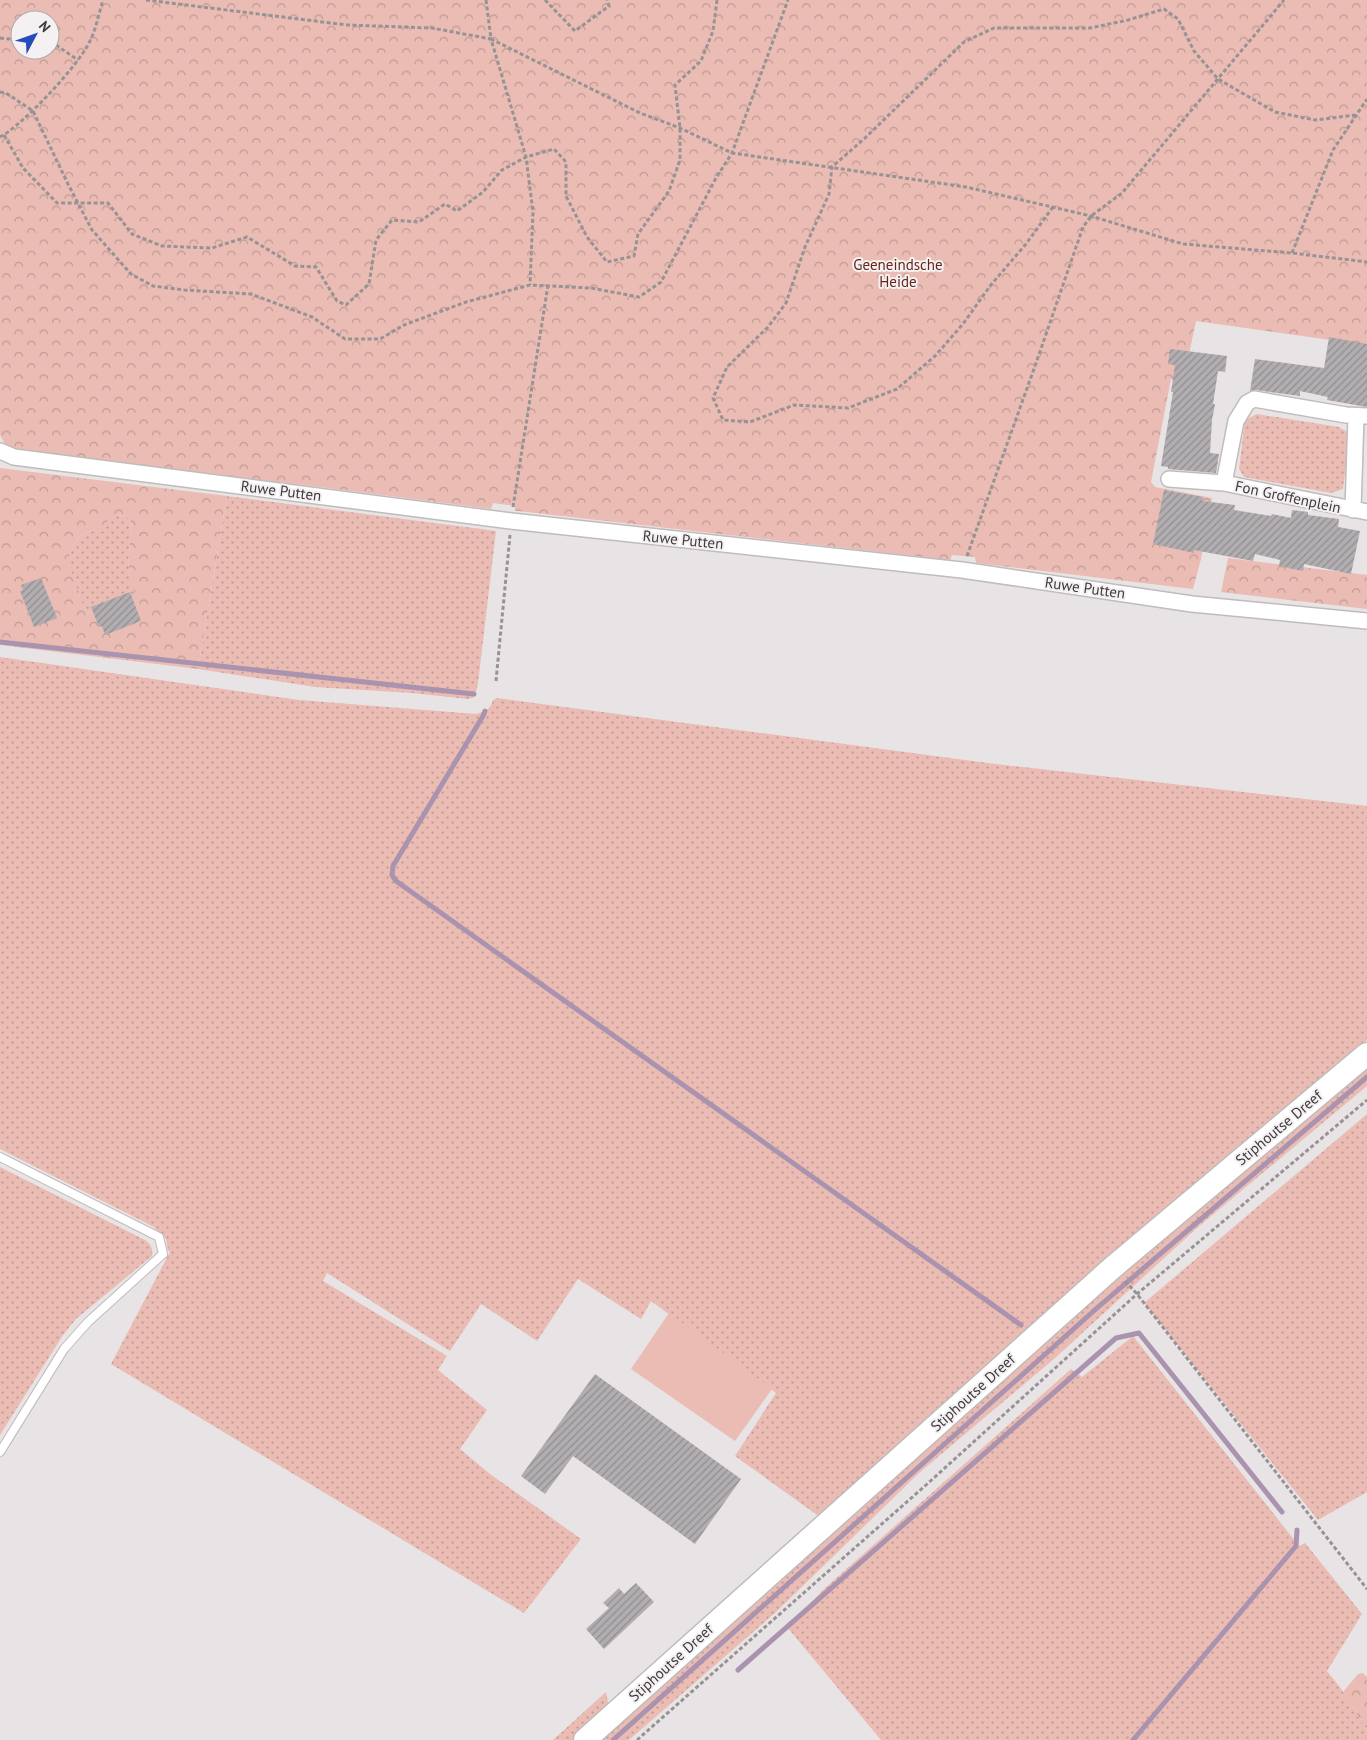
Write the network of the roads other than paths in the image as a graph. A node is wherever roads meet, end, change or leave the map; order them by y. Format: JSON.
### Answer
{"nodes":[{"id":1,"x":1361,"y":416,"type":"edge"},
{"id":2,"x":0,"y":451,"type":"edge"},
{"id":3,"x":1169,"y":479,"type":"dead end"},
{"id":4,"x":1224,"y":483,"type":"junction"},
{"id":5,"x":1360,"y":511,"type":"edge"},
{"id":6,"x":1367,"y":621,"type":"edge"},
{"id":7,"x":1367,"y":1054,"type":"edge"},
{"id":8,"x":0,"y":1157,"type":"edge"},
{"id":9,"x":0,"y":1452,"type":"edge"},
{"id":10,"x":585,"y":1740,"type":"edge"}],
"edges":[{"from":1,"to":4,"type":"street","name":"Fon Groffenplein"},
{"from":1,"to":5,"type":"street","name":"Fon Groffenplein"},
{"from":2,"to":6,"type":"street","name":"Ruwe Putten"},
{"from":3,"to":4,"type":"street","name":"Fon Groffenplein"},
{"from":4,"to":5,"type":"street","name":"Fon Groffenplein"},
{"from":7,"to":10,"type":"main road","name":"Stiphoutse Dreef"},
{"from":8,"to":9,"type":"lane"}]}
